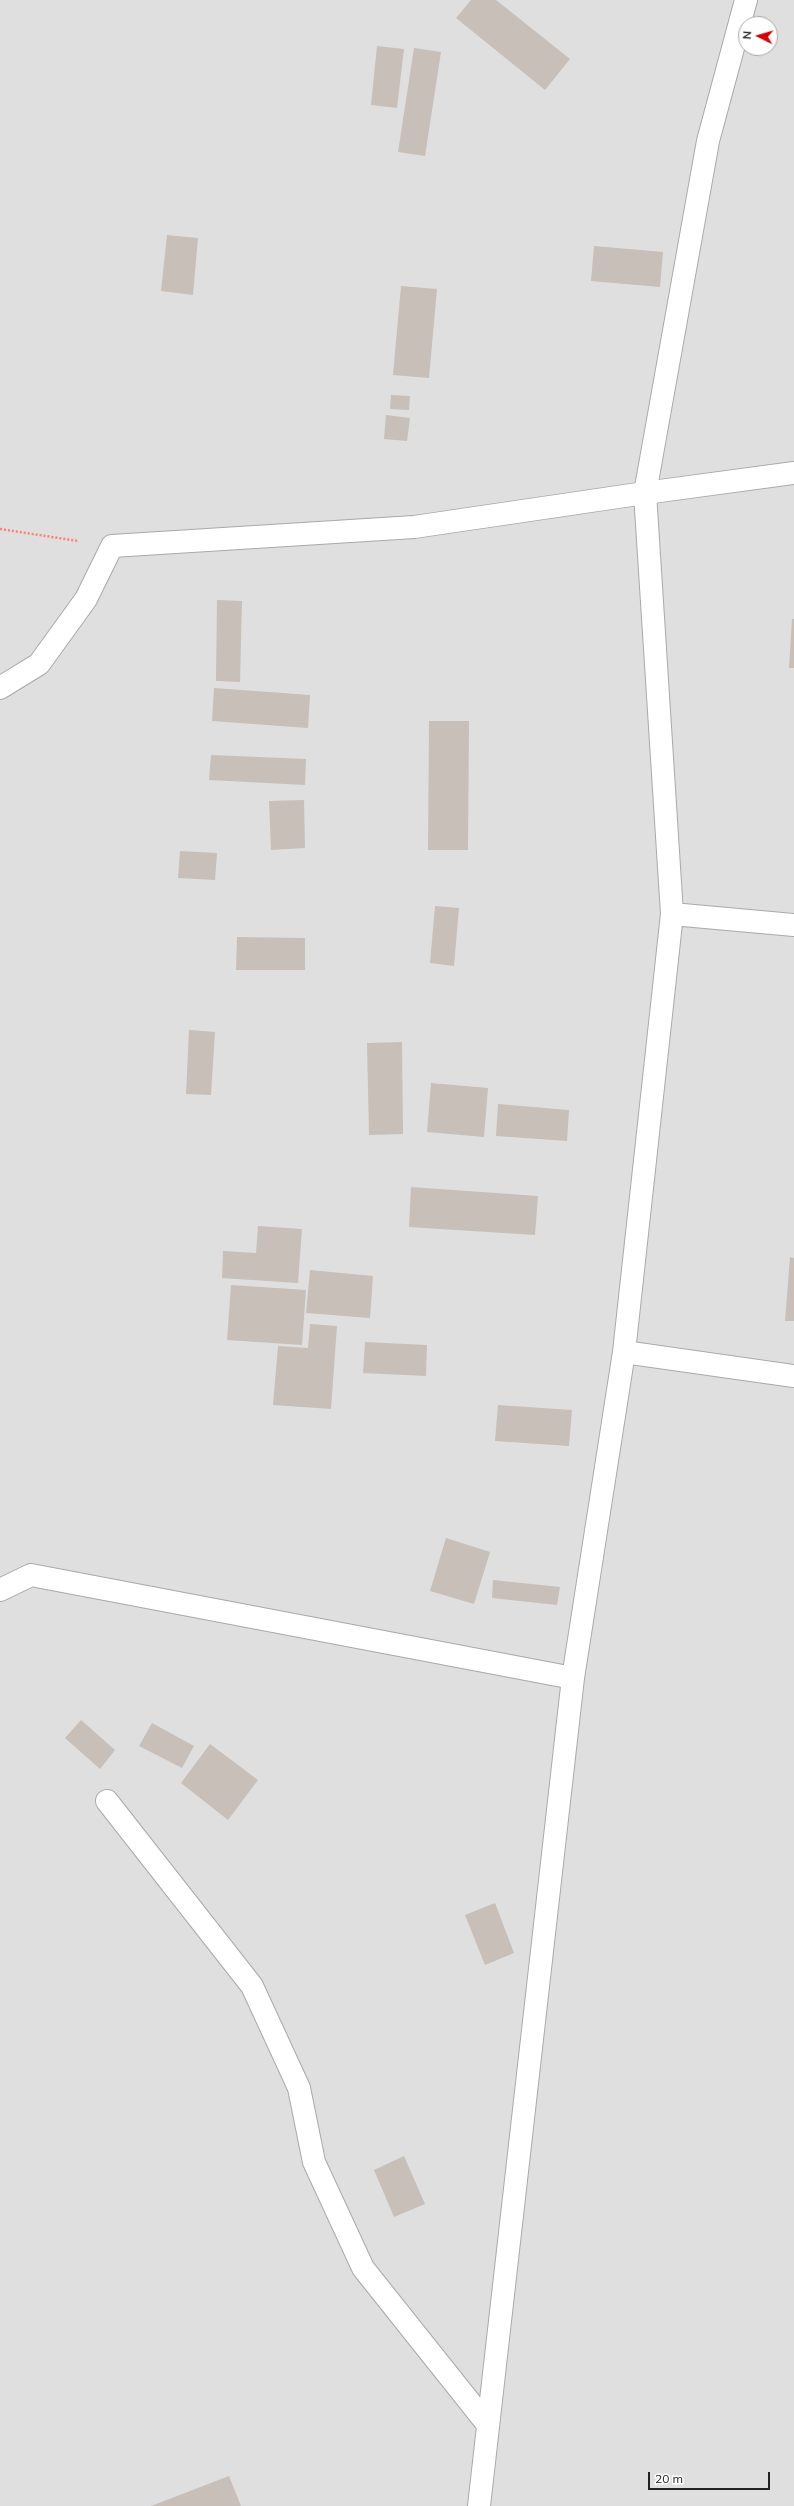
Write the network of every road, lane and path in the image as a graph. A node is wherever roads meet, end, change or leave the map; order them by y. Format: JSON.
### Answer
{"nodes":[{"id":1,"x":746,"y":0,"type":"edge"},
{"id":2,"x":794,"y":473,"type":"edge"},
{"id":3,"x":645,"y":493,"type":"junction"},
{"id":4,"x":0,"y":529,"type":"edge"},
{"id":5,"x":112,"y":546,"type":"junction"},
{"id":6,"x":0,"y":688,"type":"edge"},
{"id":7,"x":672,"y":914,"type":"junction"},
{"id":8,"x":794,"y":926,"type":"edge"},
{"id":9,"x":624,"y":1352,"type":"junction"},
{"id":10,"x":794,"y":1376,"type":"edge"},
{"id":11,"x":0,"y":1590,"type":"edge"},
{"id":12,"x":572,"y":1678,"type":"junction"},
{"id":13,"x":107,"y":1801,"type":"dead end"},
{"id":14,"x":488,"y":2425,"type":"junction"},
{"id":15,"x":479,"y":2506,"type":"edge"}],
"edges":[{"from":1,"to":3,"type":"street"},
{"from":2,"to":3,"type":"street"},
{"from":3,"to":5,"type":"street"},
{"from":3,"to":7,"type":"street"},
{"from":4,"to":5,"type":"path"},
{"from":5,"to":6,"type":"street"},
{"from":7,"to":8,"type":"street"},
{"from":7,"to":9,"type":"street"},
{"from":9,"to":10,"type":"street"},
{"from":9,"to":12,"type":"street"},
{"from":11,"to":12,"type":"street"},
{"from":12,"to":14,"type":"street"},
{"from":13,"to":14,"type":"street"},
{"from":14,"to":15,"type":"street"}]}
